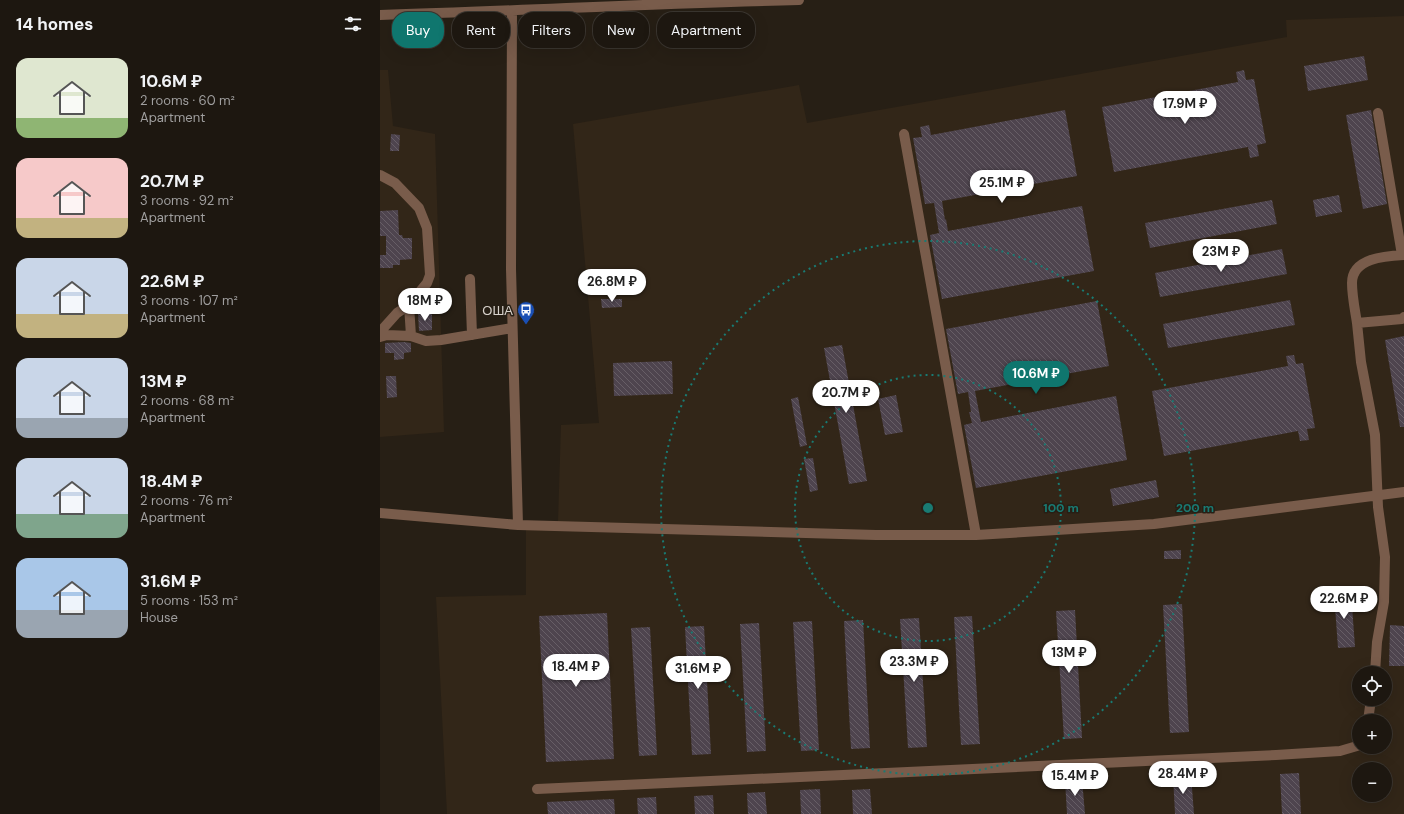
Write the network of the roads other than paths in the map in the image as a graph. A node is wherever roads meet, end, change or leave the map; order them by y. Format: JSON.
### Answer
{"nodes":[{"id":1,"x":799,"y":0,"type":"edge"},
{"id":2,"x":716,"y":1,"type":"edge"},
{"id":3,"x":512,"y":11,"type":"junction"},
{"id":4,"x":380,"y":15,"type":"edge"},
{"id":5,"x":1378,"y":113,"type":"dead end"},
{"id":6,"x":904,"y":134,"type":"dead end"},
{"id":7,"x":380,"y":175,"type":"edge"},
{"id":8,"x":1403,"y":255,"type":"edge"},
{"id":9,"x":470,"y":279,"type":"dead end"},
{"id":10,"x":409,"y":306,"type":"junction"},
{"id":11,"x":1404,"y":317,"type":"edge"},
{"id":12,"x":1357,"y":324,"type":"junction"},
{"id":13,"x":512,"y":328,"type":"junction"},
{"id":14,"x":380,"y":332,"type":"edge"},
{"id":15,"x":472,"y":335,"type":"junction"},
{"id":16,"x":411,"y":336,"type":"junction"},
{"id":17,"x":380,"y":337,"type":"edge"},
{"id":18,"x":1404,"y":492,"type":"edge"},
{"id":19,"x":1377,"y":495,"type":"junction"},
{"id":20,"x":380,"y":513,"type":"edge"},
{"id":21,"x":518,"y":525,"type":"junction"},
{"id":22,"x":976,"y":535,"type":"junction"},
{"id":23,"x":1375,"y":666,"type":"edge"},
{"id":24,"x":1352,"y":747,"type":"edge"},
{"id":25,"x":537,"y":789,"type":"dead end"}],
"edges":[{"from":1,"to":2,"type":"street"},
{"from":2,"to":3,"type":"street"},
{"from":3,"to":4,"type":"street"},
{"from":3,"to":13,"type":"street"},
{"from":5,"to":8,"type":"street"},
{"from":6,"to":22,"type":"street"},
{"from":7,"to":10,"type":"street"},
{"from":8,"to":12,"type":"street"},
{"from":9,"to":15,"type":"street"},
{"from":10,"to":14,"type":"street"},
{"from":10,"to":16,"type":"street"},
{"from":11,"to":12,"type":"street"},
{"from":12,"to":19,"type":"street"},
{"from":13,"to":15,"type":"street"},
{"from":13,"to":21,"type":"street"},
{"from":15,"to":16,"type":"street"},
{"from":16,"to":17,"type":"street"},
{"from":18,"to":19,"type":"street"},
{"from":19,"to":22,"type":"street"},
{"from":19,"to":23,"type":"street"},
{"from":20,"to":21,"type":"street"},
{"from":21,"to":22,"type":"street"},
{"from":24,"to":25,"type":"street"}]}
